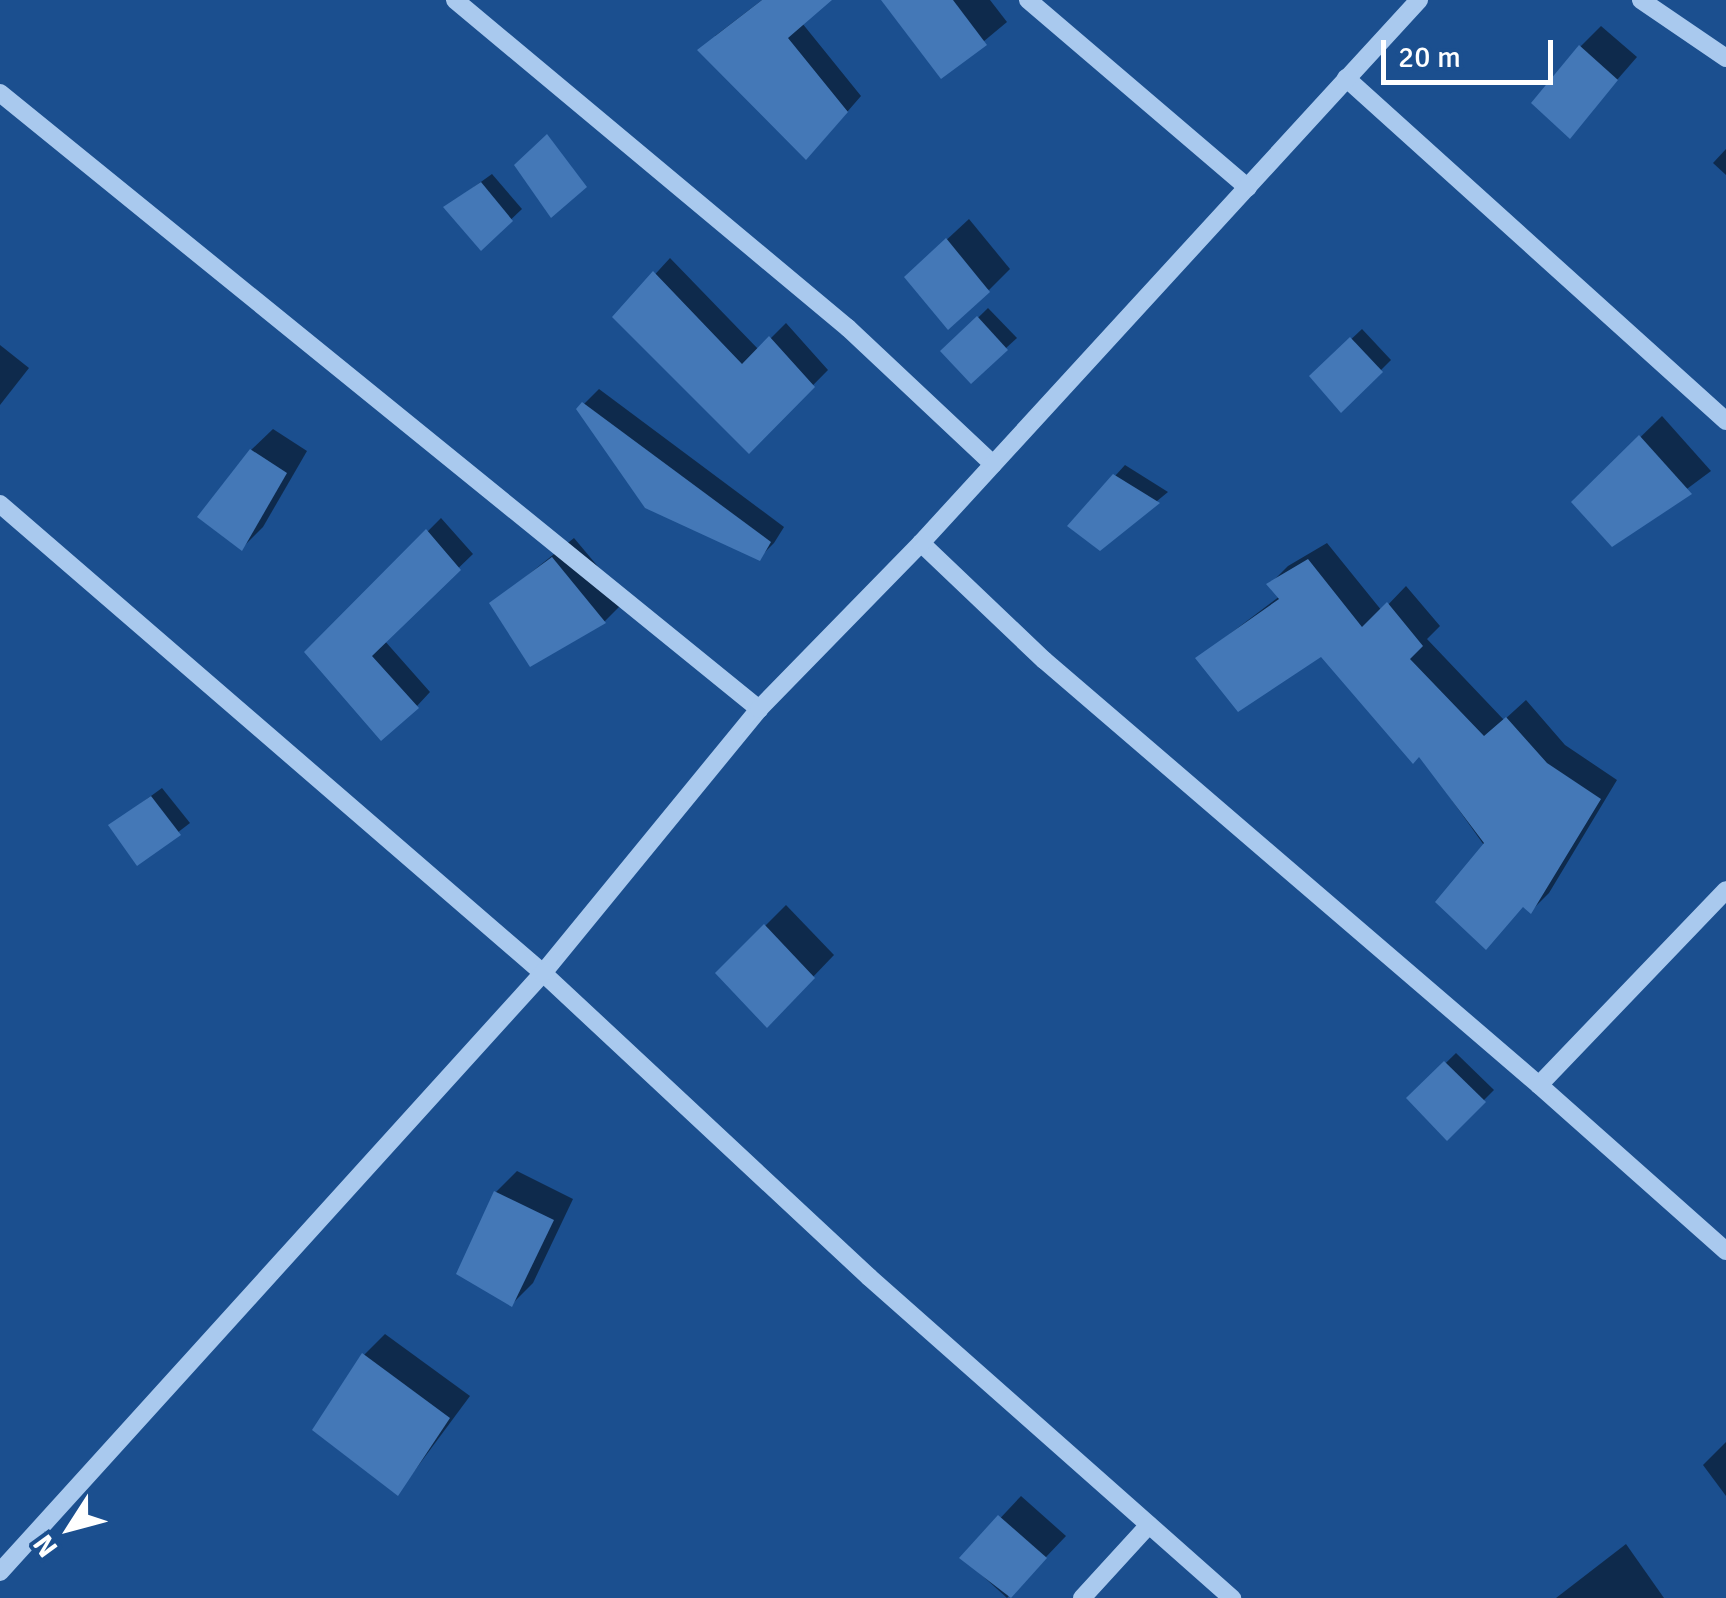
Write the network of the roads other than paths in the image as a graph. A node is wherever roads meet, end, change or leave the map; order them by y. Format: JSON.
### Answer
{"nodes":[{"id":1,"x":456,"y":0,"type":"edge"},
{"id":2,"x":1028,"y":0,"type":"edge"},
{"id":3,"x":1420,"y":0,"type":"edge"},
{"id":4,"x":1641,"y":0,"type":"edge"},
{"id":5,"x":1726,"y":58,"type":"edge"},
{"id":6,"x":1346,"y":78,"type":"junction"},
{"id":7,"x":0,"y":93,"type":"edge"},
{"id":8,"x":1248,"y":188,"type":"junction"},
{"id":9,"x":1726,"y":420,"type":"edge"},
{"id":10,"x":992,"y":464,"type":"junction"},
{"id":11,"x":0,"y":504,"type":"edge"},
{"id":12,"x":921,"y":543,"type":"junction"},
{"id":13,"x":759,"y":709,"type":"junction"},
{"id":14,"x":1726,"y":890,"type":"edge"},
{"id":15,"x":543,"y":973,"type":"junction"},
{"id":16,"x":1539,"y":1085,"type":"junction"},
{"id":17,"x":1726,"y":1250,"type":"edge"},
{"id":18,"x":1149,"y":1525,"type":"junction"},
{"id":19,"x":0,"y":1572,"type":"edge"},
{"id":20,"x":1082,"y":1598,"type":"edge"},
{"id":21,"x":1232,"y":1598,"type":"edge"}],
"edges":[{"from":1,"to":10,"type":"street"},
{"from":2,"to":8,"type":"street"},
{"from":3,"to":6,"type":"street"},
{"from":4,"to":5,"type":"street"},
{"from":6,"to":8,"type":"street"},
{"from":6,"to":9,"type":"street"},
{"from":7,"to":13,"type":"street"},
{"from":8,"to":10,"type":"street"},
{"from":10,"to":12,"type":"street"},
{"from":11,"to":15,"type":"street"},
{"from":12,"to":13,"type":"street"},
{"from":12,"to":16,"type":"street"},
{"from":13,"to":15,"type":"street"},
{"from":14,"to":16,"type":"street"},
{"from":15,"to":18,"type":"street"},
{"from":15,"to":19,"type":"street"},
{"from":16,"to":17,"type":"street"},
{"from":18,"to":20,"type":"street"},
{"from":18,"to":21,"type":"street"}]}
